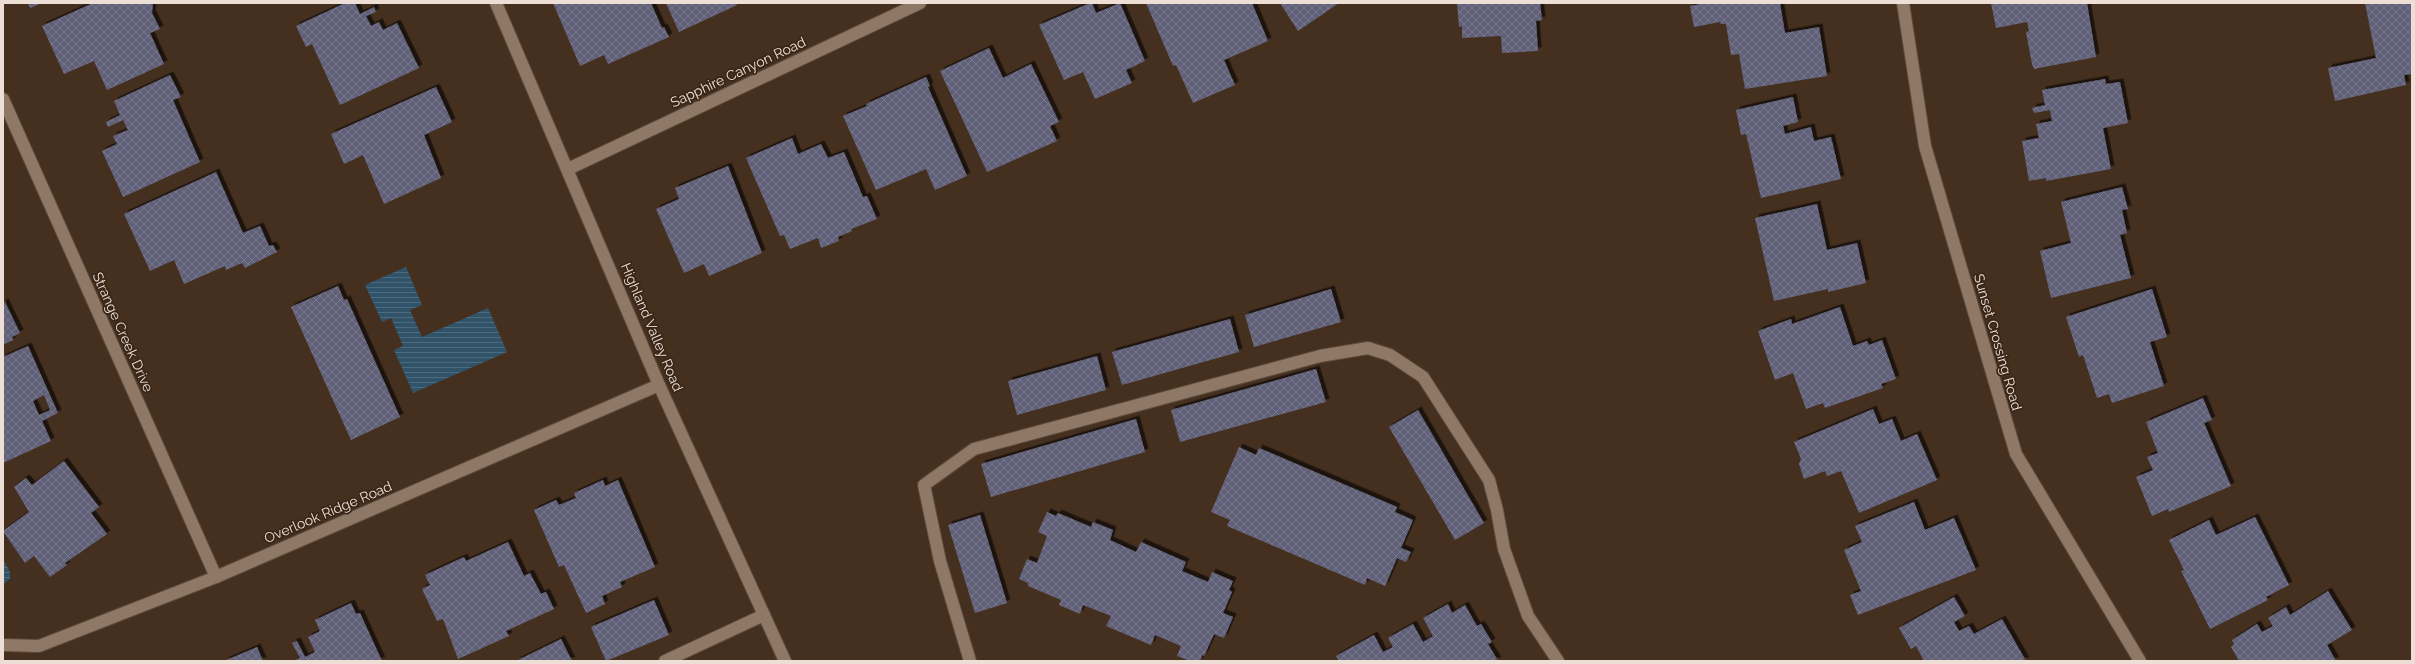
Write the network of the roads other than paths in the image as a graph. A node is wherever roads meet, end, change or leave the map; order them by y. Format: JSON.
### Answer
{"nodes":[{"id":1,"x":496,"y":3,"type":"edge"},
{"id":2,"x":920,"y":3,"type":"edge"},
{"id":3,"x":1903,"y":3,"type":"edge"},
{"id":4,"x":3,"y":99,"type":"edge"},
{"id":5,"x":568,"y":168,"type":"junction"},
{"id":6,"x":660,"y":385,"type":"junction"},
{"id":7,"x":216,"y":577,"type":"junction"},
{"id":8,"x":764,"y":615,"type":"junction"},
{"id":9,"x":3,"y":645,"type":"edge"},
{"id":10,"x":665,"y":661,"type":"edge"},
{"id":11,"x":785,"y":661,"type":"edge"},
{"id":12,"x":970,"y":661,"type":"edge"},
{"id":13,"x":1558,"y":661,"type":"edge"},
{"id":14,"x":2140,"y":661,"type":"edge"}],
"edges":[{"from":1,"to":5,"type":"street","name":"Highland Valley Road"},
{"from":2,"to":5,"type":"street","name":"Sapphire Canyon Road"},
{"from":3,"to":14,"type":"street","name":"Sunset Crossing Road"},
{"from":4,"to":7,"type":"street","name":"Strange Creek Drive"},
{"from":5,"to":6,"type":"street","name":"Highland Valley Road"},
{"from":6,"to":7,"type":"street","name":"Overlook Ridge Road"},
{"from":6,"to":8,"type":"street","name":"Highland Valley Road"},
{"from":7,"to":9,"type":"street","name":"Overlook Ridge Road"},
{"from":8,"to":10,"type":"street"},
{"from":8,"to":11,"type":"street","name":"Highland Valley Road"},
{"from":12,"to":13,"type":"street"}]}
